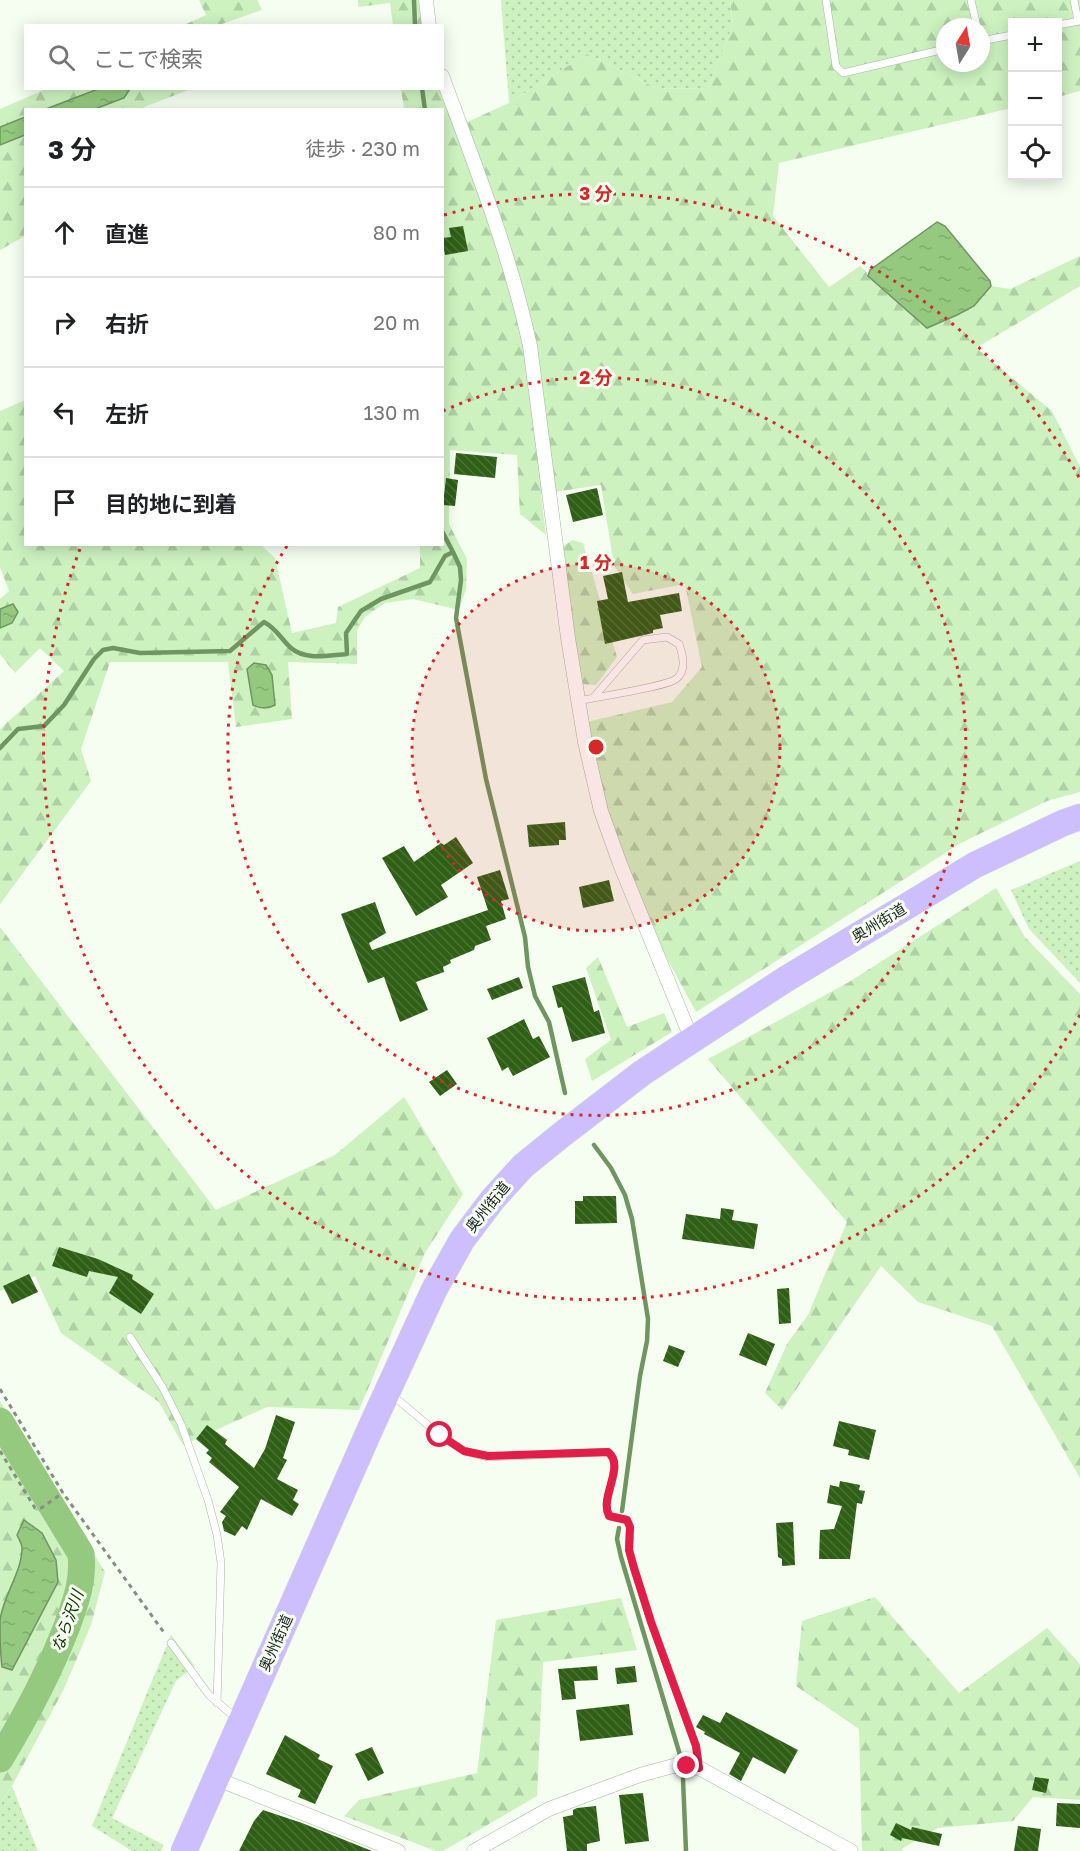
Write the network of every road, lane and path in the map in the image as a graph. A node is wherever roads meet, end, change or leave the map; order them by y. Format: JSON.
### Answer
{"nodes":[{"id":1,"x":426,"y":0,"type":"edge"},
{"id":2,"x":826,"y":0,"type":"edge"},
{"id":3,"x":971,"y":0,"type":"edge"},
{"id":4,"x":1074,"y":0,"type":"edge"},
{"id":5,"x":975,"y":18,"type":"edge"},
{"id":6,"x":1079,"y":21,"type":"edge"},
{"id":7,"x":429,"y":24,"type":"edge"},
{"id":8,"x":1062,"y":24,"type":"edge"},
{"id":9,"x":1008,"y":36,"type":"edge"},
{"id":10,"x":990,"y":39,"type":"edge"},
{"id":11,"x":936,"y":52,"type":"edge"},
{"id":12,"x":444,"y":81,"type":"edge"},
{"id":13,"x":593,"y":698,"type":"junction"},
{"id":14,"x":578,"y":701,"type":"junction"},
{"id":15,"x":1080,"y":818,"type":"edge"},
{"id":16,"x":692,"y":1040,"type":"junction"},
{"id":17,"x":130,"y":1337,"type":"dead end"},
{"id":18,"x":0,"y":1389,"type":"edge"},
{"id":19,"x":387,"y":1391,"type":"junction"},
{"id":20,"x":0,"y":1451,"type":"edge"},
{"id":21,"x":63,"y":1493,"type":"junction"},
{"id":22,"x":171,"y":1643,"type":"joint"},
{"id":23,"x":217,"y":1703,"type":"junction"},
{"id":24,"x":241,"y":1723,"type":"junction"},
{"id":25,"x":699,"y":1768,"type":"junction"},
{"id":26,"x":217,"y":1779,"type":"junction"},
{"id":27,"x":184,"y":1851,"type":"edge"},
{"id":28,"x":398,"y":1851,"type":"edge"},
{"id":29,"x":474,"y":1851,"type":"edge"},
{"id":30,"x":851,"y":1851,"type":"edge"}],
"edges":[{"from":1,"to":7,"type":"street"},
{"from":2,"to":11,"type":"lane"},
{"from":3,"to":5,"type":"lane"},
{"from":4,"to":6,"type":"lane"},
{"from":6,"to":8,"type":"lane"},
{"from":9,"to":10,"type":"lane"},
{"from":12,"to":14,"type":"street"},
{"from":13,"to":13,"type":"lane"},
{"from":13,"to":14,"type":"lane"},
{"from":14,"to":16,"type":"street"},
{"from":15,"to":16,"type":"highway","name":"奥州街道"},
{"from":16,"to":19,"type":"highway","name":"奥州街道"},
{"from":17,"to":23,"type":"lane"},
{"from":18,"to":21,"type":"path"},
{"from":19,"to":24,"type":"highway","name":"奥州街道"},
{"from":19,"to":25,"type":"lane"},
{"from":20,"to":21,"type":"path"},
{"from":21,"to":22,"type":"path"},
{"from":22,"to":23,"type":"lane"},
{"from":23,"to":24,"type":"lane"},
{"from":24,"to":26,"type":"highway","name":"奥州街道"},
{"from":25,"to":29,"type":"street"},
{"from":25,"to":30,"type":"street"},
{"from":26,"to":27,"type":"highway","name":"奥州街道"},
{"from":26,"to":28,"type":"street"}]}
